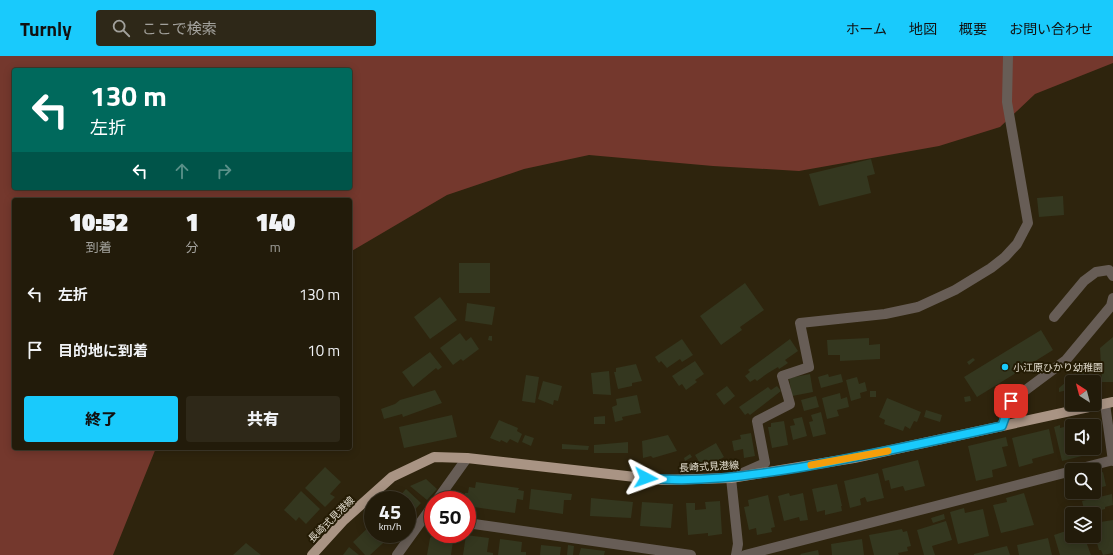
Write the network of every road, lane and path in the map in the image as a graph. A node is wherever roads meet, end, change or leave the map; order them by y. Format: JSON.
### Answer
{"nodes":[{"id":1,"x":1008,"y":56,"type":"edge"},
{"id":2,"x":1113,"y":276,"type":"edge"},
{"id":3,"x":1113,"y":298,"type":"edge"},
{"id":4,"x":1054,"y":317,"type":"dead end"},
{"id":5,"x":1109,"y":403,"type":"edge"},
{"id":6,"x":1002,"y":426,"type":"junction"},
{"id":7,"x":467,"y":458,"type":"junction"},
{"id":8,"x":1113,"y":460,"type":"edge"},
{"id":9,"x":1101,"y":463,"type":"edge"},
{"id":10,"x":1065,"y":472,"type":"edge"},
{"id":11,"x":731,"y":478,"type":"junction"},
{"id":12,"x":443,"y":491,"type":"edge"},
{"id":13,"x":424,"y":523,"type":"edge"},
{"id":14,"x":476,"y":524,"type":"edge"},
{"id":15,"x":312,"y":555,"type":"edge"},
{"id":16,"x":397,"y":555,"type":"edge"},
{"id":17,"x":690,"y":555,"type":"edge"},
{"id":18,"x":736,"y":555,"type":"edge"},
{"id":19,"x":745,"y":555,"type":"edge"}],
"edges":[{"from":1,"to":11,"type":"street"},
{"from":2,"to":4,"type":"street"},
{"from":3,"to":6,"type":"street"},
{"from":5,"to":6,"type":"main road","name":"長崎式見港線"},
{"from":5,"to":8,"type":"street"},
{"from":6,"to":11,"type":"main road","name":"長崎式見港線"},
{"from":7,"to":11,"type":"main road","name":"長崎式見港線"},
{"from":7,"to":12,"type":"street"},
{"from":7,"to":15,"type":"main road","name":"長崎式見港線"},
{"from":8,"to":9,"type":"street"},
{"from":10,"to":19,"type":"street"},
{"from":11,"to":18,"type":"street"},
{"from":13,"to":16,"type":"street"},
{"from":14,"to":17,"type":"street"}]}
